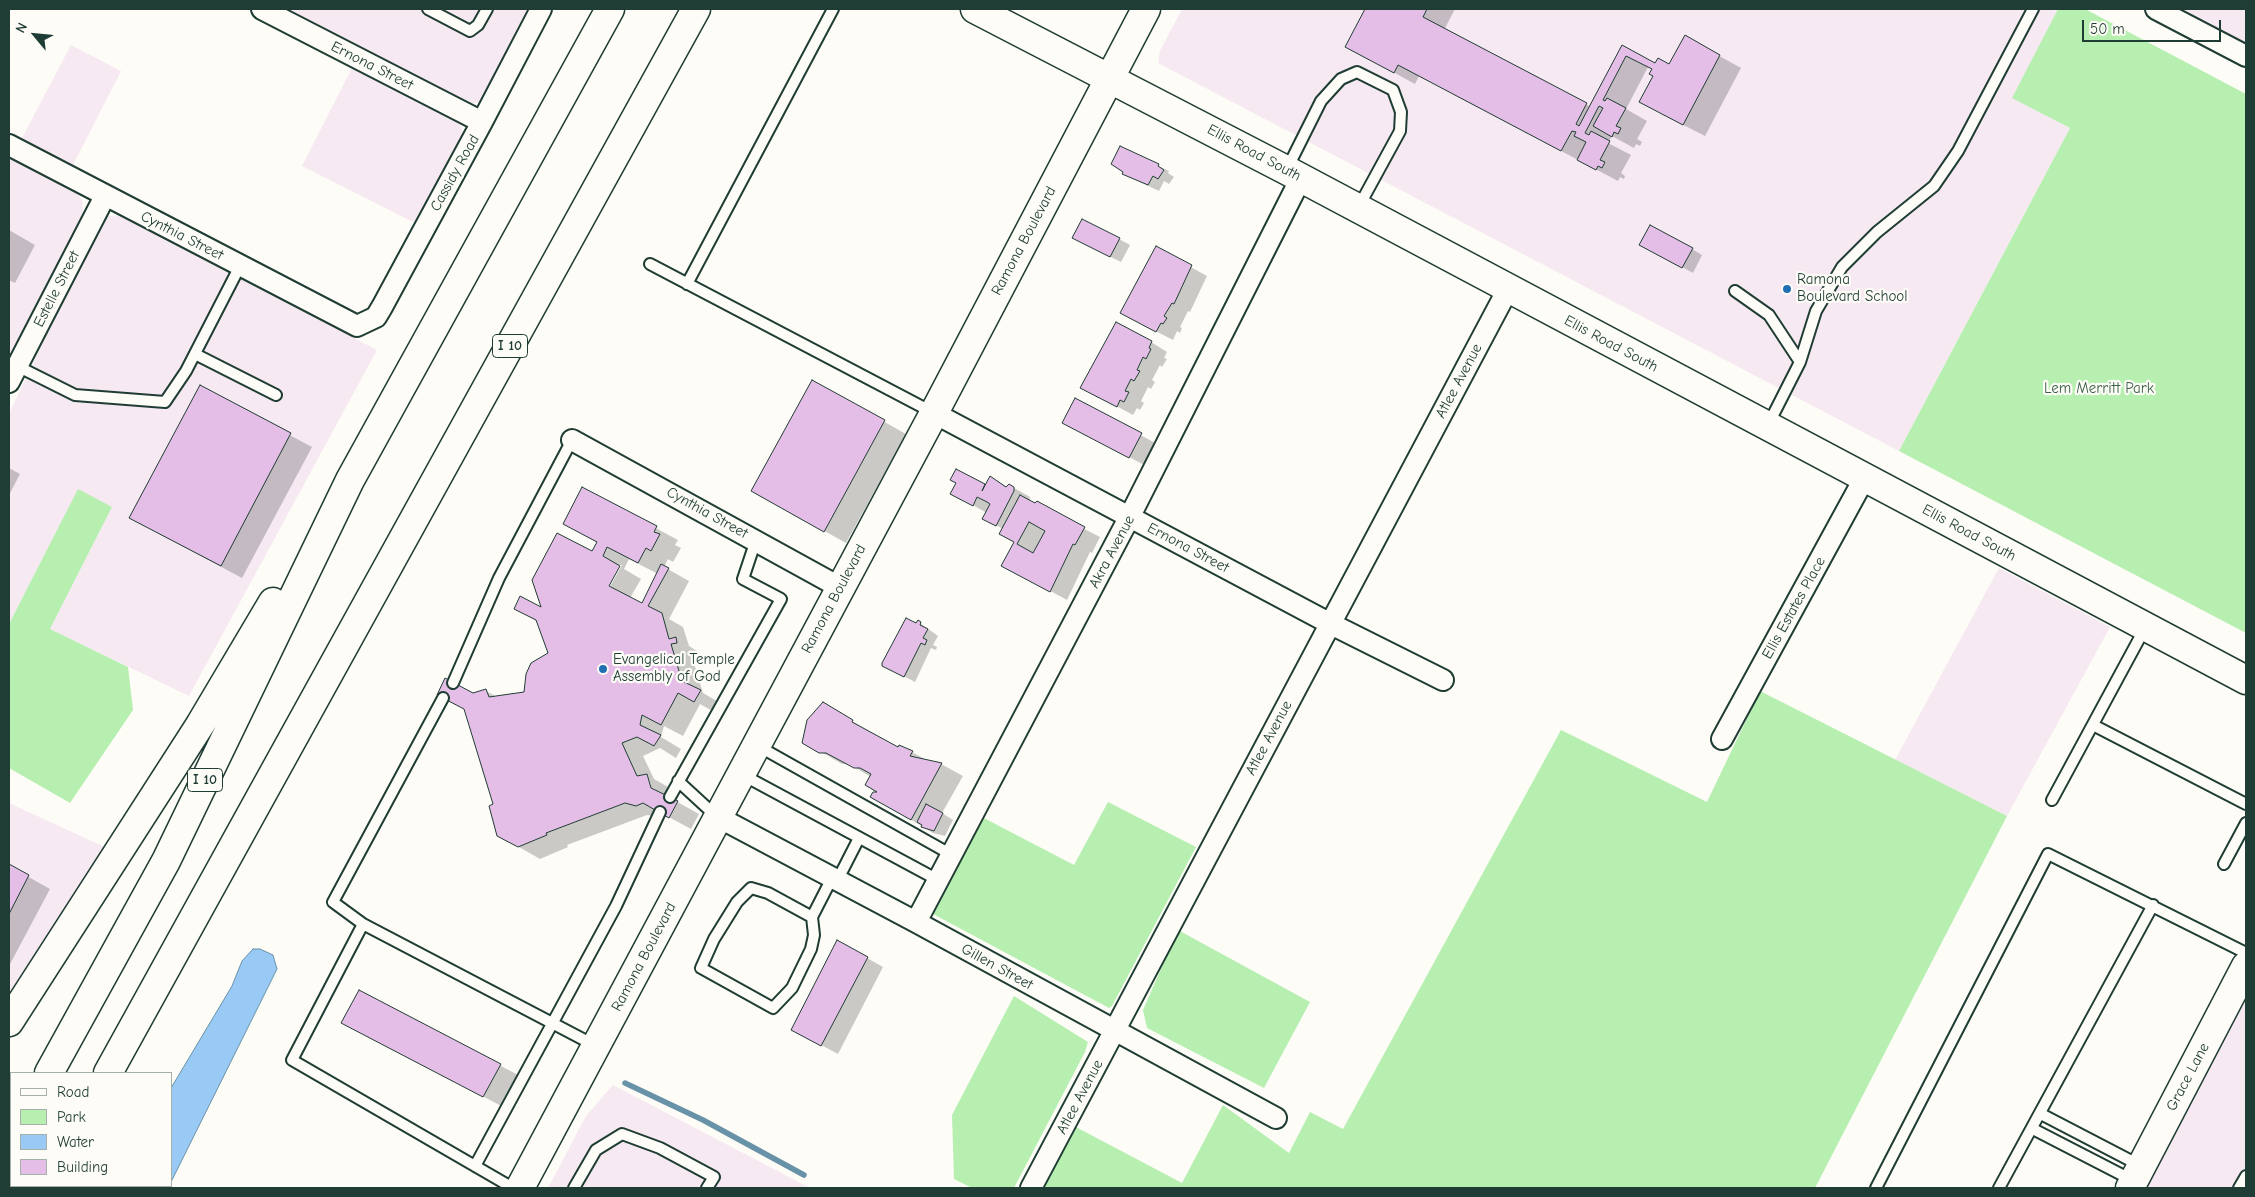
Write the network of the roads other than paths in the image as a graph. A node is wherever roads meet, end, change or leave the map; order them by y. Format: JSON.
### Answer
{"nodes":[{"id":1,"x":428,"y":9,"type":"edge"},
{"id":2,"x":487,"y":9,"type":"edge"},
{"id":3,"x":540,"y":9,"type":"edge"},
{"id":4,"x":610,"y":9,"type":"edge"},
{"id":5,"x":696,"y":9,"type":"edge"},
{"id":6,"x":833,"y":9,"type":"edge"},
{"id":7,"x":975,"y":9,"type":"edge"},
{"id":8,"x":1146,"y":9,"type":"edge"},
{"id":9,"x":2033,"y":9,"type":"edge"},
{"id":10,"x":2156,"y":9,"type":"edge"},
{"id":11,"x":275,"y":12,"type":"edge"},
{"id":12,"x":2246,"y":56,"type":"edge"},
{"id":13,"x":1110,"y":78,"type":"junction"},
{"id":14,"x":482,"y":122,"type":"junction"},
{"id":15,"x":9,"y":145,"type":"edge"},
{"id":16,"x":1294,"y":174,"type":"junction"},
{"id":17,"x":105,"y":196,"type":"junction"},
{"id":18,"x":1358,"y":208,"type":"junction"},
{"id":19,"x":650,"y":264,"type":"dead end"},
{"id":20,"x":240,"y":266,"type":"junction"},
{"id":21,"x":687,"y":284,"type":"junction"},
{"id":22,"x":1508,"y":289,"type":"junction"},
{"id":23,"x":1735,"y":290,"type":"dead end"},
{"id":24,"x":357,"y":326,"type":"joint"},
{"id":25,"x":195,"y":354,"type":"junction"},
{"id":26,"x":1800,"y":362,"type":"junction"},
{"id":27,"x":13,"y":374,"type":"edge"},
{"id":28,"x":276,"y":395,"type":"dead end"},
{"id":29,"x":934,"y":413,"type":"junction"},
{"id":30,"x":1767,"y":426,"type":"junction"},
{"id":31,"x":572,"y":440,"type":"joint"},
{"id":32,"x":1865,"y":477,"type":"junction"},
{"id":33,"x":350,"y":480,"type":"junction"},
{"id":34,"x":1130,"y":516,"type":"junction"},
{"id":35,"x":756,"y":540,"type":"junction"},
{"id":36,"x":840,"y":588,"type":"junction"},
{"id":37,"x":1329,"y":624,"type":"junction"},
{"id":38,"x":2146,"y":627,"type":"junction"},
{"id":39,"x":1443,"y":680,"type":"dead end"},
{"id":40,"x":2246,"y":680,"type":"edge"},
{"id":41,"x":453,"y":683,"type":"dead end"},
{"id":42,"x":443,"y":698,"type":"dead end"},
{"id":43,"x":2093,"y":725,"type":"junction"},
{"id":44,"x":1722,"y":739,"type":"dead end"},
{"id":45,"x":756,"y":745,"type":"junction"},
{"id":46,"x":740,"y":774,"type":"junction"},
{"id":47,"x":678,"y":781,"type":"junction"},
{"id":48,"x":670,"y":797,"type":"dead end"},
{"id":49,"x":2052,"y":800,"type":"dead end"},
{"id":50,"x":2246,"y":804,"type":"edge"},
{"id":51,"x":660,"y":812,"type":"dead end"},
{"id":52,"x":718,"y":817,"type":"junction"},
{"id":53,"x":2246,"y":823,"type":"edge"},
{"id":54,"x":859,"y":838,"type":"junction"},
{"id":55,"x":952,"y":854,"type":"junction"},
{"id":56,"x":2224,"y":864,"type":"dead end"},
{"id":57,"x":834,"y":879,"type":"junction"},
{"id":58,"x":938,"y":880,"type":"junction"},
{"id":59,"x":2153,"y":905,"type":"junction"},
{"id":60,"x":812,"y":917,"type":"junction"},
{"id":61,"x":916,"y":922,"type":"junction"},
{"id":62,"x":363,"y":924,"type":"junction"},
{"id":63,"x":2246,"y":953,"type":"edge"},
{"id":64,"x":2246,"y":966,"type":"edge"},
{"id":65,"x":9,"y":1022,"type":"edge"},
{"id":66,"x":553,"y":1022,"type":"junction"},
{"id":67,"x":1115,"y":1032,"type":"junction"},
{"id":68,"x":597,"y":1046,"type":"junction"},
{"id":69,"x":50,"y":1072,"type":"edge"},
{"id":70,"x":109,"y":1072,"type":"edge"},
{"id":71,"x":2041,"y":1114,"type":"junction"},
{"id":72,"x":1276,"y":1118,"type":"dead end"},
{"id":73,"x":2033,"y":1129,"type":"junction"},
{"id":74,"x":475,"y":1166,"type":"junction"},
{"id":75,"x":2246,"y":1176,"type":"edge"},
{"id":76,"x":2134,"y":1182,"type":"edge"},
{"id":77,"x":513,"y":1188,"type":"edge"},
{"id":78,"x":520,"y":1188,"type":"edge"},
{"id":79,"x":574,"y":1188,"type":"edge"},
{"id":80,"x":707,"y":1188,"type":"edge"},
{"id":81,"x":1031,"y":1188,"type":"edge"},
{"id":82,"x":1876,"y":1188,"type":"edge"},
{"id":83,"x":1999,"y":1188,"type":"edge"},
{"id":84,"x":2239,"y":1188,"type":"edge"}],
"edges":[{"from":1,"to":2,"type":"lane"},
{"from":3,"to":14,"type":"street","name":"Cassidy Road"},
{"from":4,"to":33,"type":"main road","number":"I 10"},
{"from":5,"to":70,"type":"main road","number":"I 10"},
{"from":6,"to":21,"type":"lane"},
{"from":7,"to":13,"type":"main road","name":"Ellis Road South"},
{"from":8,"to":13,"type":"main road","name":"Ramona Boulevard"},
{"from":9,"to":26,"type":"lane"},
{"from":10,"to":12,"type":"street"},
{"from":11,"to":14,"type":"street","name":"Ernona Street"},
{"from":13,"to":16,"type":"main road","name":"Ellis Road South"},
{"from":13,"to":29,"type":"main road","name":"Ramona Boulevard"},
{"from":14,"to":24,"type":"street","name":"Cassidy Road"},
{"from":15,"to":17,"type":"street","name":"Cynthia Street"},
{"from":16,"to":18,"type":"main road","name":"Ellis Road South"},
{"from":16,"to":18,"type":"lane"},
{"from":16,"to":34,"type":"street","name":"Akra Avenue"},
{"from":17,"to":20,"type":"street","name":"Cynthia Street"},
{"from":17,"to":27,"type":"street","name":"Estelle Street"},
{"from":18,"to":22,"type":"main road","name":"Ellis Road South"},
{"from":19,"to":21,"type":"lane"},
{"from":20,"to":24,"type":"street","name":"Cynthia Street"},
{"from":20,"to":25,"type":"lane"},
{"from":21,"to":29,"type":"lane"},
{"from":22,"to":30,"type":"main road","name":"Ellis Road South"},
{"from":22,"to":37,"type":"street","name":"Atlee Avenue"},
{"from":23,"to":26,"type":"lane"},
{"from":25,"to":27,"type":"lane"},
{"from":25,"to":28,"type":"lane"},
{"from":26,"to":30,"type":"lane"},
{"from":29,"to":34,"type":"street","name":"Ernona Street"},
{"from":29,"to":36,"type":"main road","name":"Ramona Boulevard"},
{"from":30,"to":32,"type":"main road","name":"Ellis Road South"},
{"from":31,"to":35,"type":"street","name":"Cynthia Street"},
{"from":31,"to":41,"type":"lane"},
{"from":32,"to":38,"type":"main road","name":"Ellis Road South"},
{"from":32,"to":44,"type":"street","name":"Ellis Estates Place"},
{"from":33,"to":65,"type":"main road"},
{"from":33,"to":69,"type":"main road","number":"I 10"},
{"from":34,"to":37,"type":"street","name":"Ernona Street"},
{"from":34,"to":55,"type":"street","name":"Akra Avenue"},
{"from":35,"to":36,"type":"street","name":"Cynthia Street"},
{"from":35,"to":47,"type":"lane"},
{"from":36,"to":45,"type":"main road","name":"Ramona Boulevard"},
{"from":37,"to":39,"type":"street","name":"Ernona Street"},
{"from":37,"to":67,"type":"street","name":"Atlee Avenue"},
{"from":38,"to":40,"type":"main road","name":"Ellis Road South"},
{"from":38,"to":43,"type":"lane"},
{"from":42,"to":62,"type":"lane"},
{"from":43,"to":49,"type":"lane"},
{"from":43,"to":50,"type":"lane"},
{"from":45,"to":46,"type":"main road","name":"Ramona Boulevard"},
{"from":45,"to":55,"type":"lane"},
{"from":46,"to":52,"type":"main road","name":"Ramona Boulevard"},
{"from":46,"to":54,"type":"lane"},
{"from":47,"to":48,"type":"lane"},
{"from":47,"to":52,"type":"lane"},
{"from":51,"to":66,"type":"lane"},
{"from":52,"to":57,"type":"street","name":"Gillen Street"},
{"from":52,"to":68,"type":"main road","name":"Ramona Boulevard"},
{"from":53,"to":56,"type":"lane"},
{"from":54,"to":57,"type":"lane"},
{"from":54,"to":58,"type":"lane"},
{"from":55,"to":58,"type":"street","name":"Akra Avenue"},
{"from":57,"to":60,"type":"lane"},
{"from":57,"to":61,"type":"street","name":"Gillen Street"},
{"from":58,"to":61,"type":"street","name":"Akra Avenue"},
{"from":59,"to":63,"type":"lane"},
{"from":59,"to":71,"type":"lane"},
{"from":59,"to":82,"type":"lane"},
{"from":60,"to":60,"type":"lane"},
{"from":61,"to":67,"type":"street","name":"Gillen Street"},
{"from":62,"to":66,"type":"lane"},
{"from":62,"to":74,"type":"lane"},
{"from":64,"to":76,"type":"main road","name":"Grace Lane"},
{"from":66,"to":68,"type":"lane"},
{"from":66,"to":74,"type":"lane"},
{"from":67,"to":72,"type":"street","name":"Gillen Street"},
{"from":67,"to":81,"type":"street","name":"Atlee Avenue"},
{"from":68,"to":78,"type":"main road","name":"Ramona Boulevard"},
{"from":71,"to":73,"type":"lane"},
{"from":71,"to":76,"type":"lane"},
{"from":73,"to":76,"type":"lane"},
{"from":73,"to":83,"type":"lane"},
{"from":74,"to":77,"type":"lane"},
{"from":75,"to":84,"type":"lane"},
{"from":79,"to":80,"type":"lane"}]}
